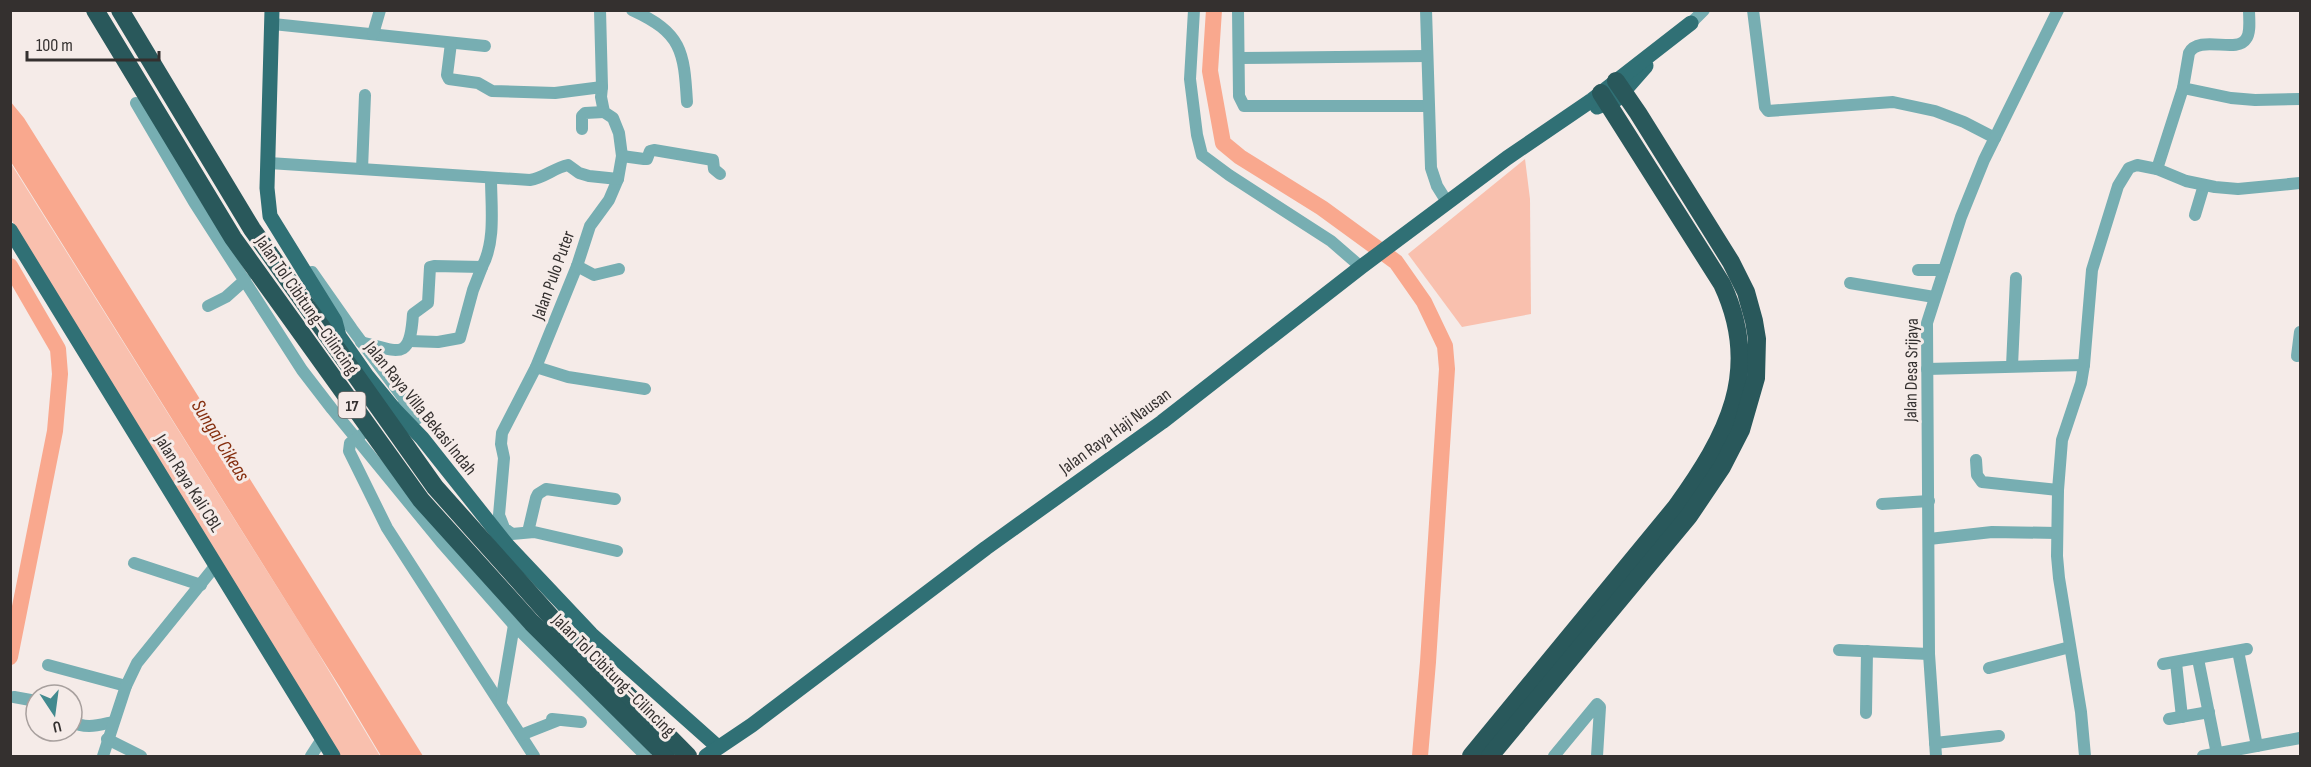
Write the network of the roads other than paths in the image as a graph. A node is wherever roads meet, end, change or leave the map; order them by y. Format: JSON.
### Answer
{"nodes":[{"id":1,"x":95,"y":10,"type":"edge"},
{"id":2,"x":120,"y":10,"type":"edge"},
{"id":3,"x":380,"y":10,"type":"edge"},
{"id":4,"x":632,"y":10,"type":"edge"},
{"id":5,"x":1194,"y":10,"type":"edge"},
{"id":6,"x":1238,"y":10,"type":"edge"},
{"id":7,"x":1426,"y":10,"type":"edge"},
{"id":8,"x":1704,"y":10,"type":"edge"},
{"id":9,"x":1753,"y":10,"type":"edge"},
{"id":10,"x":2058,"y":10,"type":"edge"},
{"id":11,"x":2250,"y":10,"type":"edge"},
{"id":12,"x":601,"y":11,"type":"edge"},
{"id":13,"x":272,"y":17,"type":"edge"},
{"id":14,"x":1691,"y":22,"type":"joint"},
{"id":15,"x":373,"y":34,"type":"junction"},
{"id":16,"x":451,"y":43,"type":"junction"},
{"id":17,"x":485,"y":46,"type":"dead end"},
{"id":18,"x":1427,"y":56,"type":"junction"},
{"id":19,"x":1239,"y":58,"type":"junction"},
{"id":20,"x":602,"y":87,"type":"junction"},
{"id":21,"x":2183,"y":88,"type":"junction"},
{"id":22,"x":1612,"y":93,"type":"junction"},
{"id":23,"x":365,"y":95,"type":"dead end"},
{"id":24,"x":2301,"y":99,"type":"edge"},
{"id":25,"x":687,"y":102,"type":"dead end"},
{"id":26,"x":136,"y":103,"type":"dead end"},
{"id":27,"x":1428,"y":106,"type":"junction"},
{"id":28,"x":604,"y":112,"type":"junction"},
{"id":29,"x":582,"y":129,"type":"dead end"},
{"id":30,"x":1995,"y":138,"type":"junction"},
{"id":31,"x":622,"y":156,"type":"junction"},
{"id":32,"x":269,"y":163,"type":"junction"},
{"id":33,"x":362,"y":169,"type":"junction"},
{"id":34,"x":2157,"y":169,"type":"junction"},
{"id":35,"x":720,"y":174,"type":"dead end"},
{"id":36,"x":491,"y":178,"type":"junction"},
{"id":37,"x":618,"y":179,"type":"junction"},
{"id":38,"x":2301,"y":183,"type":"edge"},
{"id":39,"x":2204,"y":185,"type":"junction"},
{"id":40,"x":1448,"y":202,"type":"junction"},
{"id":41,"x":2195,"y":215,"type":"dead end"},
{"id":42,"x":270,"y":216,"type":"junction"},
{"id":43,"x":10,"y":230,"type":"edge"},
{"id":44,"x":1364,"y":265,"type":"junction"},
{"id":45,"x":577,"y":266,"type":"junction"},
{"id":46,"x":482,"y":267,"type":"junction"},
{"id":47,"x":619,"y":269,"type":"dead end"},
{"id":48,"x":1918,"y":270,"type":"dead end"},
{"id":49,"x":1944,"y":270,"type":"junction"},
{"id":50,"x":2016,"y":278,"type":"dead end"},
{"id":51,"x":244,"y":280,"type":"junction"},
{"id":52,"x":1850,"y":283,"type":"dead end"},
{"id":53,"x":1934,"y":297,"type":"junction"},
{"id":54,"x":208,"y":306,"type":"dead end"},
{"id":55,"x":2301,"y":332,"type":"edge"},
{"id":56,"x":410,"y":341,"type":"junction"},
{"id":57,"x":361,"y":342,"type":"junction"},
{"id":58,"x":2297,"y":356,"type":"dead end"},
{"id":59,"x":2085,"y":365,"type":"junction"},
{"id":60,"x":2012,"y":366,"type":"junction"},
{"id":61,"x":536,"y":367,"type":"junction"},
{"id":62,"x":1927,"y":369,"type":"junction"},
{"id":63,"x":645,"y":389,"type":"dead end"},
{"id":64,"x":401,"y":406,"type":"junction"},
{"id":65,"x":410,"y":424,"type":"junction"},
{"id":66,"x":356,"y":439,"type":"junction"},
{"id":67,"x":368,"y":454,"type":"junction"},
{"id":68,"x":1977,"y":460,"type":"dead end"},
{"id":69,"x":2058,"y":490,"type":"junction"},
{"id":70,"x":615,"y":499,"type":"dead end"},
{"id":71,"x":1929,"y":501,"type":"junction"},
{"id":72,"x":1882,"y":504,"type":"dead end"},
{"id":73,"x":528,"y":532,"type":"junction"},
{"id":74,"x":2057,"y":533,"type":"junction"},
{"id":75,"x":509,"y":539,"type":"junction"},
{"id":76,"x":1929,"y":539,"type":"junction"},
{"id":77,"x":618,"y":551,"type":"dead end"},
{"id":78,"x":134,"y":563,"type":"dead end"},
{"id":79,"x":216,"y":565,"type":"junction"},
{"id":80,"x":201,"y":585,"type":"junction"},
{"id":81,"x":514,"y":625,"type":"junction"},
{"id":82,"x":2070,"y":647,"type":"junction"},
{"id":83,"x":1839,"y":650,"type":"dead end"},
{"id":84,"x":1867,"y":651,"type":"junction"},
{"id":85,"x":1929,"y":654,"type":"junction"},
{"id":86,"x":1564,"y":655,"type":"junction"},
{"id":87,"x":2198,"y":659,"type":"junction"},
{"id":88,"x":48,"y":665,"type":"dead end"},
{"id":89,"x":1989,"y":668,"type":"dead end"},
{"id":90,"x":126,"y":686,"type":"junction"},
{"id":91,"x":14,"y":697,"type":"dead end"},
{"id":92,"x":24,"y":699,"type":"edge"},
{"id":93,"x":501,"y":702,"type":"junction"},
{"id":94,"x":2209,"y":712,"type":"junction"},
{"id":95,"x":1866,"y":713,"type":"dead end"},
{"id":96,"x":2182,"y":717,"type":"junction"},
{"id":97,"x":542,"y":718,"type":"dead end"},
{"id":98,"x":648,"y":718,"type":"junction"},
{"id":99,"x":2169,"y":719,"type":"dead end"},
{"id":100,"x":559,"y":720,"type":"junction"},
{"id":101,"x":113,"y":722,"type":"junction"},
{"id":102,"x":581,"y":722,"type":"dead end"},
{"id":103,"x":84,"y":726,"type":"edge"},
{"id":104,"x":521,"y":735,"type":"junction"},
{"id":105,"x":1999,"y":736,"type":"dead end"},
{"id":106,"x":2301,"y":738,"type":"edge"},
{"id":107,"x":322,"y":739,"type":"junction"},
{"id":108,"x":107,"y":740,"type":"junction"},
{"id":109,"x":1935,"y":743,"type":"junction"},
{"id":110,"x":2257,"y":746,"type":"junction"},
{"id":111,"x":712,"y":752,"type":"edge"},
{"id":112,"x":2217,"y":754,"type":"junction"},
{"id":113,"x":103,"y":756,"type":"edge"},
{"id":114,"x":141,"y":756,"type":"edge"},
{"id":115,"x":311,"y":756,"type":"edge"},
{"id":116,"x":333,"y":756,"type":"edge"},
{"id":117,"x":534,"y":756,"type":"edge"},
{"id":118,"x":646,"y":756,"type":"edge"},
{"id":119,"x":666,"y":756,"type":"edge"},
{"id":120,"x":688,"y":756,"type":"edge"},
{"id":121,"x":698,"y":756,"type":"edge"},
{"id":122,"x":1472,"y":756,"type":"edge"},
{"id":123,"x":1490,"y":756,"type":"edge"},
{"id":124,"x":1554,"y":756,"type":"edge"},
{"id":125,"x":1597,"y":756,"type":"edge"},
{"id":126,"x":1936,"y":756,"type":"edge"},
{"id":127,"x":2085,"y":756,"type":"edge"},
{"id":128,"x":2203,"y":756,"type":"edge"}],
"edges":[{"from":1,"to":119,"type":"highway","name":"Jalan Tol Cibitung–Cilincing","number":"17","bridge":true},
{"from":2,"to":98,"type":"highway","name":"Jalan Tol Cibitung–Cilincing","number":"17","bridge":true},
{"from":3,"to":15,"type":"street"},
{"from":4,"to":25,"type":"street"},
{"from":5,"to":44,"type":"street"},
{"from":6,"to":19,"type":"street"},
{"from":7,"to":18,"type":"street"},
{"from":8,"to":14,"type":"street","name":"Jalan Raya Haji Nausan"},
{"from":9,"to":30,"type":"street"},
{"from":10,"to":30,"type":"street","name":"Jalan Desa Srijaya"},
{"from":11,"to":21,"type":"street"},
{"from":12,"to":20,"type":"street","name":"Jalan Pulo Puter"},
{"from":13,"to":15,"type":"street"},
{"from":13,"to":32,"type":"main road","name":"Jalan Raya Villa Bekasi Indah"},
{"from":14,"to":22,"type":"main road","name":"Jalan Raya Haji Nausan"},
{"from":15,"to":16,"type":"street"},
{"from":16,"to":17,"type":"street"},
{"from":16,"to":20,"type":"street"},
{"from":18,"to":19,"type":"street"},
{"from":18,"to":27,"type":"street"},
{"from":19,"to":27,"type":"street"},
{"from":20,"to":28,"type":"street","name":"Jalan Pulo Puter"},
{"from":21,"to":24,"type":"street"},
{"from":21,"to":34,"type":"street"},
{"from":22,"to":40,"type":"main road","name":"Jalan Raya Haji Nausan"},
{"from":22,"to":86,"type":"highway"},
{"from":23,"to":33,"type":"street"},
{"from":26,"to":51,"type":"street"},
{"from":27,"to":40,"type":"street"},
{"from":28,"to":29,"type":"street"},
{"from":28,"to":31,"type":"street","name":"Jalan Pulo Puter"},
{"from":30,"to":49,"type":"street","name":"Jalan Desa Srijaya"},
{"from":31,"to":35,"type":"street"},
{"from":31,"to":37,"type":"street","name":"Jalan Pulo Puter"},
{"from":32,"to":33,"type":"street"},
{"from":32,"to":42,"type":"main road","name":"Jalan Raya Villa Bekasi Indah"},
{"from":33,"to":36,"type":"street"},
{"from":34,"to":39,"type":"street"},
{"from":34,"to":59,"type":"street"},
{"from":36,"to":37,"type":"street"},
{"from":36,"to":46,"type":"street"},
{"from":37,"to":45,"type":"street","name":"Jalan Pulo Puter"},
{"from":38,"to":39,"type":"street"},
{"from":39,"to":41,"type":"street"},
{"from":40,"to":44,"type":"main road","name":"Jalan Raya Haji Nausan"},
{"from":42,"to":57,"type":"street"},
{"from":42,"to":64,"type":"main road","name":"Jalan Raya Villa Bekasi Indah"},
{"from":43,"to":79,"type":"main road","name":"Jalan Raya Kali CBL"},
{"from":44,"to":111,"type":"main road","name":"Jalan Raya Haji Nausan"},
{"from":45,"to":47,"type":"street"},
{"from":45,"to":61,"type":"street","name":"Jalan Pulo Puter"},
{"from":46,"to":56,"type":"street"},
{"from":46,"to":56,"type":"street"},
{"from":48,"to":49,"type":"street"},
{"from":49,"to":53,"type":"street","name":"Jalan Desa Srijaya"},
{"from":50,"to":60,"type":"street"},
{"from":51,"to":54,"type":"street"},
{"from":51,"to":66,"type":"street"},
{"from":52,"to":53,"type":"street"},
{"from":53,"to":62,"type":"street","name":"Jalan Desa Srijaya"},
{"from":55,"to":58,"type":"street"},
{"from":56,"to":57,"type":"street"},
{"from":57,"to":64,"type":"street"},
{"from":59,"to":60,"type":"street"},
{"from":59,"to":69,"type":"street"},
{"from":60,"to":62,"type":"street"},
{"from":61,"to":63,"type":"street"},
{"from":61,"to":75,"type":"street","name":"Jalan Pulo Puter"},
{"from":62,"to":71,"type":"street","name":"Jalan Desa Srijaya"},
{"from":64,"to":65,"type":"main road","name":"Jalan Raya Villa Bekasi Indah"},
{"from":64,"to":66,"type":"street"},
{"from":65,"to":67,"type":"street"},
{"from":65,"to":75,"type":"main road","name":"Jalan Raya Villa Bekasi Indah"},
{"from":66,"to":67,"type":"street"},
{"from":66,"to":93,"type":"street"},
{"from":67,"to":81,"type":"street"},
{"from":68,"to":69,"type":"street"},
{"from":69,"to":74,"type":"street"},
{"from":70,"to":73,"type":"street"},
{"from":71,"to":72,"type":"street"},
{"from":71,"to":76,"type":"street","name":"Jalan Desa Srijaya"},
{"from":73,"to":75,"type":"street"},
{"from":73,"to":77,"type":"street"},
{"from":74,"to":76,"type":"street"},
{"from":74,"to":82,"type":"street"},
{"from":75,"to":111,"type":"main road","name":"Jalan Raya Villa Bekasi Indah"},
{"from":76,"to":85,"type":"street","name":"Jalan Desa Srijaya"},
{"from":78,"to":80,"type":"street"},
{"from":79,"to":80,"type":"street"},
{"from":79,"to":107,"type":"main road","name":"Jalan Raya Kali CBL"},
{"from":80,"to":90,"type":"street"},
{"from":81,"to":93,"type":"street"},
{"from":81,"to":118,"type":"street"},
{"from":82,"to":89,"type":"street"},
{"from":82,"to":127,"type":"street"},
{"from":83,"to":84,"type":"street"},
{"from":84,"to":85,"type":"street"},
{"from":84,"to":95,"type":"street"},
{"from":85,"to":109,"type":"street","name":"Jalan Desa Srijaya"},
{"from":86,"to":122,"type":"highway"},
{"from":86,"to":123,"type":"highway"},
{"from":87,"to":94,"type":"street"},
{"from":87,"to":96,"type":"street"},
{"from":87,"to":110,"type":"street"},
{"from":88,"to":90,"type":"street"},
{"from":90,"to":101,"type":"street"},
{"from":91,"to":92,"type":"street"},
{"from":93,"to":104,"type":"street"},
{"from":94,"to":96,"type":"street"},
{"from":94,"to":112,"type":"street"},
{"from":96,"to":99,"type":"street"},
{"from":97,"to":100,"type":"street"},
{"from":98,"to":120,"type":"highway","name":"Jalan Tol Cibitung–Cilincing","number":"17","bridge":true},
{"from":98,"to":121,"type":"highway","bridge":true},
{"from":100,"to":102,"type":"street"},
{"from":100,"to":104,"type":"street"},
{"from":101,"to":103,"type":"street"},
{"from":101,"to":108,"type":"street"},
{"from":104,"to":117,"type":"street"},
{"from":105,"to":109,"type":"street"},
{"from":106,"to":110,"type":"street"},
{"from":107,"to":115,"type":"street"},
{"from":107,"to":116,"type":"main road","name":"Jalan Raya Kali CBL"},
{"from":108,"to":113,"type":"street"},
{"from":108,"to":114,"type":"street"},
{"from":109,"to":126,"type":"street","name":"Jalan Desa Srijaya"},
{"from":110,"to":112,"type":"street"},
{"from":112,"to":128,"type":"street"},
{"from":124,"to":125,"type":"street"}]}
